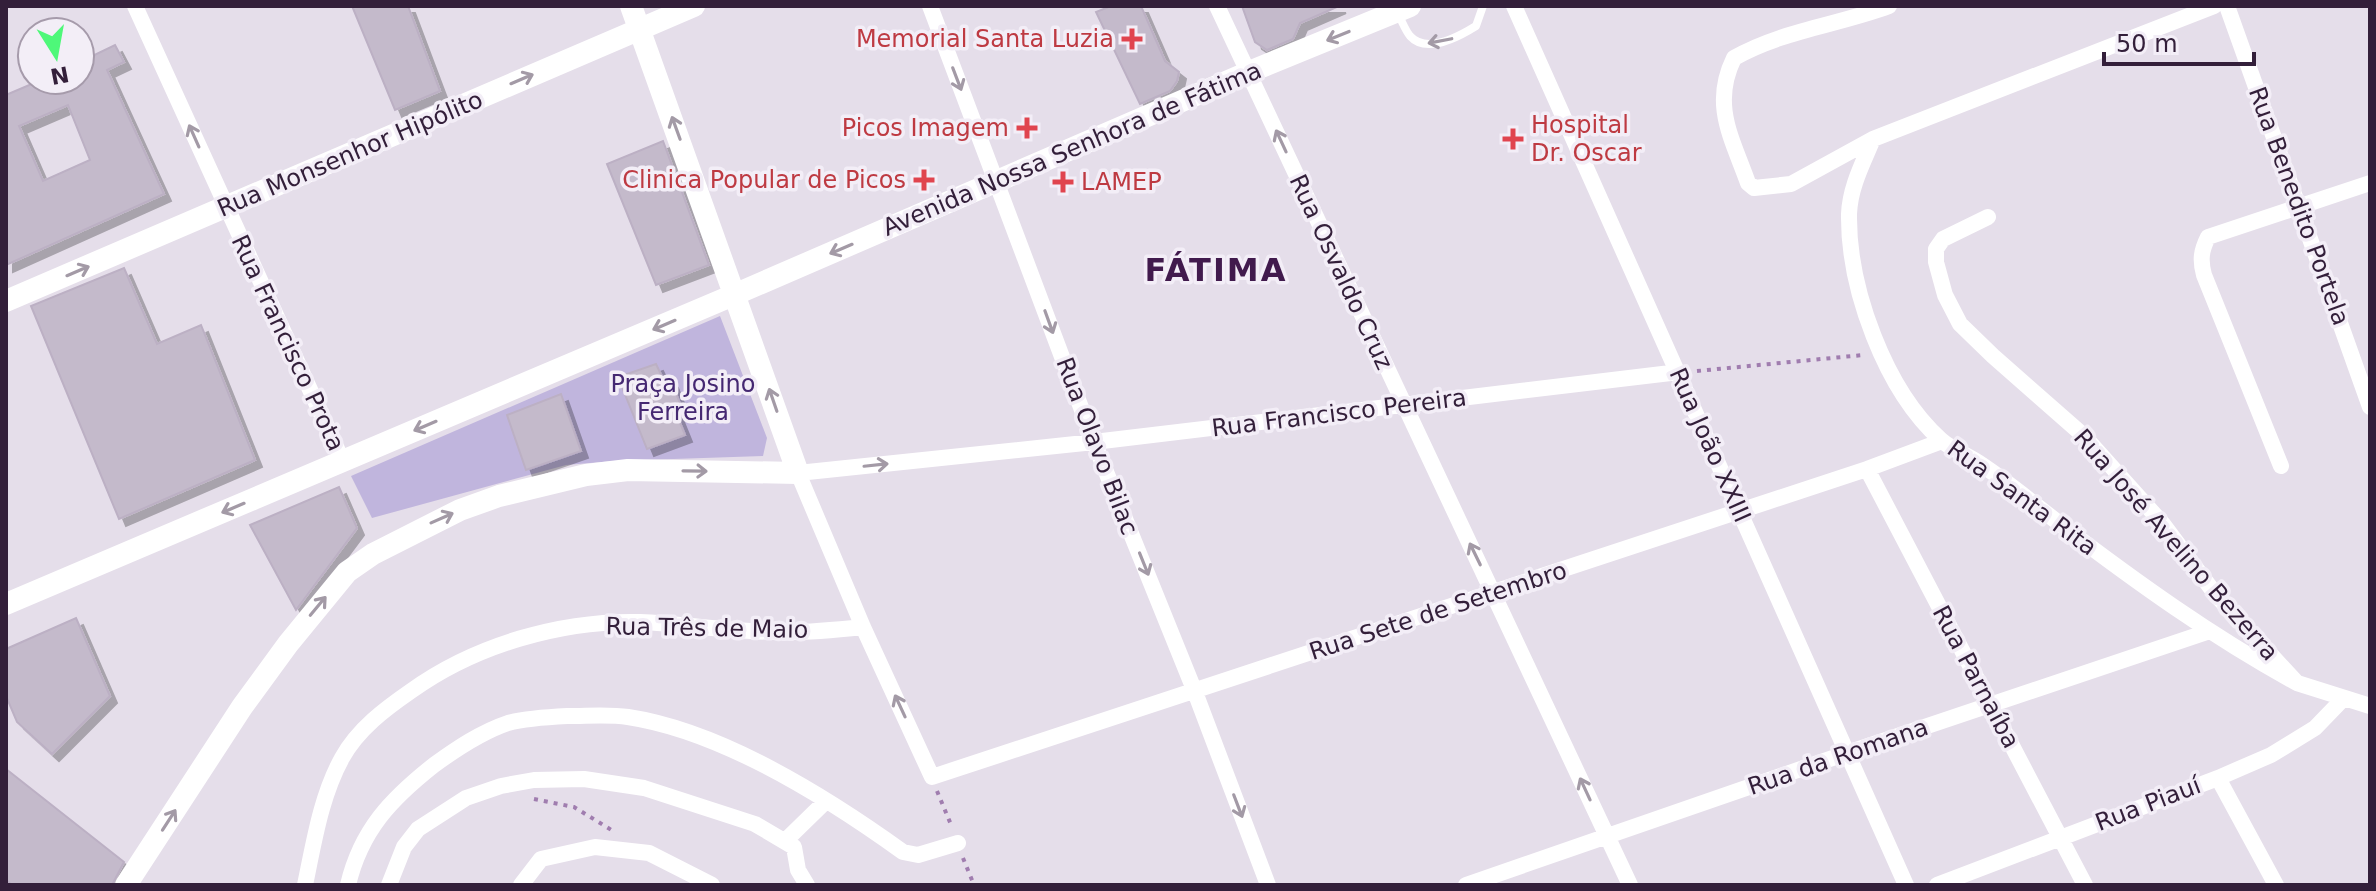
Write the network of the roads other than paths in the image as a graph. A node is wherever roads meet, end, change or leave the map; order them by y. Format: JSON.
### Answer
{"nodes":[{"id":1,"x":135,"y":6,"type":"edge"},
{"id":2,"x":631,"y":6,"type":"edge"},
{"id":3,"x":694,"y":6,"type":"edge"},
{"id":4,"x":930,"y":6,"type":"edge"},
{"id":5,"x":1217,"y":6,"type":"edge"},
{"id":6,"x":1483,"y":6,"type":"edge"},
{"id":7,"x":1514,"y":6,"type":"edge"},
{"id":8,"x":1889,"y":6,"type":"edge"},
{"id":9,"x":2214,"y":6,"type":"edge"},
{"id":10,"x":2227,"y":6,"type":"edge"},
{"id":11,"x":1403,"y":9,"type":"edge"},
{"id":12,"x":640,"y":28,"type":"junction"},
{"id":13,"x":1249,"y":72,"type":"junction"},
{"id":14,"x":1873,"y":139,"type":"junction"},
{"id":15,"x":997,"y":181,"type":"junction"},
{"id":16,"x":2370,"y":183,"type":"edge"},
{"id":17,"x":2300,"y":206,"type":"junction"},
{"id":18,"x":226,"y":207,"type":"junction"},
{"id":19,"x":1988,"y":217,"type":"dead end"},
{"id":20,"x":736,"y":294,"type":"junction"},
{"id":21,"x":6,"y":301,"type":"edge"},
{"id":22,"x":1679,"y":372,"type":"junction"},
{"id":23,"x":2370,"y":404,"type":"edge"},
{"id":24,"x":1404,"y":406,"type":"junction"},
{"id":25,"x":1942,"y":441,"type":"junction"},
{"id":26,"x":1094,"y":442,"type":"junction"},
{"id":27,"x":343,"y":462,"type":"junction"},
{"id":28,"x":2281,"y":466,"type":"dead end"},
{"id":29,"x":1867,"y":469,"type":"junction"},
{"id":30,"x":798,"y":473,"type":"junction"},
{"id":31,"x":1739,"y":510,"type":"junction"},
{"id":32,"x":1494,"y":592,"type":"junction"},
{"id":33,"x":6,"y":604,"type":"edge"},
{"id":34,"x":863,"y":627,"type":"junction"},
{"id":35,"x":2210,"y":631,"type":"junction"},
{"id":36,"x":2297,"y":683,"type":"junction"},
{"id":37,"x":1195,"y":692,"type":"junction"},
{"id":38,"x":2344,"y":698,"type":"junction"},
{"id":39,"x":1991,"y":705,"type":"junction"},
{"id":40,"x":2370,"y":706,"type":"edge"},
{"id":41,"x":1847,"y":753,"type":"junction"},
{"id":42,"x":2218,"y":778,"type":"junction"},
{"id":43,"x":826,"y":801,"type":"junction"},
{"id":44,"x":1607,"y":836,"type":"junction"},
{"id":45,"x":2062,"y":837,"type":"junction"},
{"id":46,"x":786,"y":840,"type":"junction"},
{"id":47,"x":958,"y":843,"type":"dead end"},
{"id":48,"x":126,"y":885,"type":"edge"},
{"id":49,"x":305,"y":885,"type":"edge"},
{"id":50,"x":348,"y":885,"type":"edge"},
{"id":51,"x":389,"y":885,"type":"edge"},
{"id":52,"x":521,"y":885,"type":"edge"},
{"id":53,"x":712,"y":885,"type":"edge"},
{"id":54,"x":807,"y":885,"type":"edge"},
{"id":55,"x":1268,"y":885,"type":"edge"},
{"id":56,"x":1466,"y":885,"type":"edge"},
{"id":57,"x":1630,"y":885,"type":"edge"},
{"id":58,"x":1906,"y":885,"type":"edge"},
{"id":59,"x":1937,"y":885,"type":"edge"},
{"id":60,"x":2085,"y":885,"type":"edge"},
{"id":61,"x":2276,"y":885,"type":"edge"}],
"edges":[{"from":18,"to":1,"type":"street","name":"Rua Francisco Prota","one_way":true},
{"from":2,"to":12,"type":"street"},
{"from":3,"to":12,"type":"street","name":"Rua Monsenhor Hipólito"},
{"from":4,"to":15,"type":"street","name":"Rua Olavo Bilac","one_way":true},
{"from":5,"to":13,"type":"street","name":"Rua Osvaldo Cruz"},
{"from":6,"to":11,"type":"lane","one_way":true},
{"from":7,"to":22,"type":"street","name":"Rua João XXIII"},
{"from":8,"to":14,"type":"street"},
{"from":9,"to":14,"type":"street"},
{"from":10,"to":17,"type":"street","name":"Rua Benedito Portela"},
{"from":11,"to":13,"type":"street","name":"Avenida Nossa Senhora de Fátima","one_way":true},
{"from":18,"to":12,"type":"street","name":"Rua Monsenhor Hipólito","one_way":true},
{"from":20,"to":12,"type":"street","one_way":true},
{"from":13,"to":15,"type":"street","name":"Avenida Nossa Senhora de Fátima"},
{"from":24,"to":13,"type":"street","name":"Rua Osvaldo Cruz","one_way":true},
{"from":14,"to":25,"type":"street","name":"Rua Santa Rita"},
{"from":15,"to":20,"type":"street","name":"Avenida Nossa Senhora de Fátima","one_way":true},
{"from":15,"to":26,"type":"street","name":"Rua Olavo Bilac","one_way":true},
{"from":16,"to":17,"type":"street"},
{"from":17,"to":23,"type":"street","name":"Rua Benedito Portela"},
{"from":17,"to":28,"type":"street"},
{"from":21,"to":18,"type":"street","name":"Rua Monsenhor Hipólito","one_way":true},
{"from":18,"to":27,"type":"street","name":"Rua Francisco Prota"},
{"from":19,"to":36,"type":"street","name":"Rua José Avelino Bezerra"},
{"from":20,"to":27,"type":"street","one_way":true},
{"from":30,"to":20,"type":"street","one_way":true},
{"from":22,"to":24,"type":"street","name":"Rua Francisco Pereira"},
{"from":22,"to":31,"type":"street","name":"Rua João XXIII"},
{"from":24,"to":26,"type":"street","name":"Rua Francisco Pereira"},
{"from":32,"to":24,"type":"street","name":"Rua Osvaldo Cruz","one_way":true},
{"from":25,"to":29,"type":"street","name":"Rua Sete de Setembro"},
{"from":25,"to":35,"type":"street","name":"Rua Santa Rita"},
{"from":30,"to":26,"type":"street","name":"Rua Francisco Pereira","one_way":true},
{"from":26,"to":37,"type":"street","name":"Rua Olavo Bilac","one_way":true},
{"from":27,"to":33,"type":"street","one_way":true},
{"from":29,"to":31,"type":"street","name":"Rua Sete de Setembro"},
{"from":29,"to":39,"type":"street","name":"Rua Parnaíba"},
{"from":30,"to":34,"type":"street"},
{"from":48,"to":30,"type":"street","one_way":true},
{"from":31,"to":32,"type":"street","name":"Rua Sete de Setembro"},
{"from":31,"to":41,"type":"street","name":"Rua João XXIII"},
{"from":32,"to":37,"type":"street","name":"Rua Sete de Setembro"},
{"from":44,"to":32,"type":"street","name":"Rua Osvaldo Cruz","one_way":true},
{"from":37,"to":34,"type":"street","name":"Rua Sete de Setembro","one_way":true},
{"from":34,"to":49,"type":"street","name":"Rua Três de Maio"},
{"from":35,"to":36,"type":"street","name":"Rua Santa Rita"},
{"from":35,"to":39,"type":"street","name":"Rua da Romana"},
{"from":36,"to":38,"type":"street","name":"Rua José Avelino Bezerra"},
{"from":37,"to":55,"type":"street","name":"Rua Olavo Bilac","one_way":true},
{"from":38,"to":40,"type":"street","name":"Rua José Avelino Bezerra"},
{"from":38,"to":42,"type":"street","name":"Rua Piauí"},
{"from":39,"to":41,"type":"street","name":"Rua da Romana"},
{"from":39,"to":45,"type":"street","name":"Rua Parnaíba"},
{"from":41,"to":44,"type":"street","name":"Rua da Romana"},
{"from":41,"to":58,"type":"street","name":"Rua João XXIII"},
{"from":42,"to":45,"type":"street","name":"Rua Piauí"},
{"from":42,"to":61,"type":"street"},
{"from":43,"to":46,"type":"street"},
{"from":43,"to":47,"type":"street"},
{"from":43,"to":50,"type":"street"},
{"from":44,"to":56,"type":"street","name":"Rua da Romana"},
{"from":44,"to":57,"type":"street","name":"Rua Osvaldo Cruz"},
{"from":45,"to":59,"type":"street","name":"Rua Piauí"},
{"from":45,"to":60,"type":"street","name":"Rua Parnaíba"},
{"from":46,"to":51,"type":"street"},
{"from":46,"to":54,"type":"street"},
{"from":52,"to":53,"type":"street"}]}
